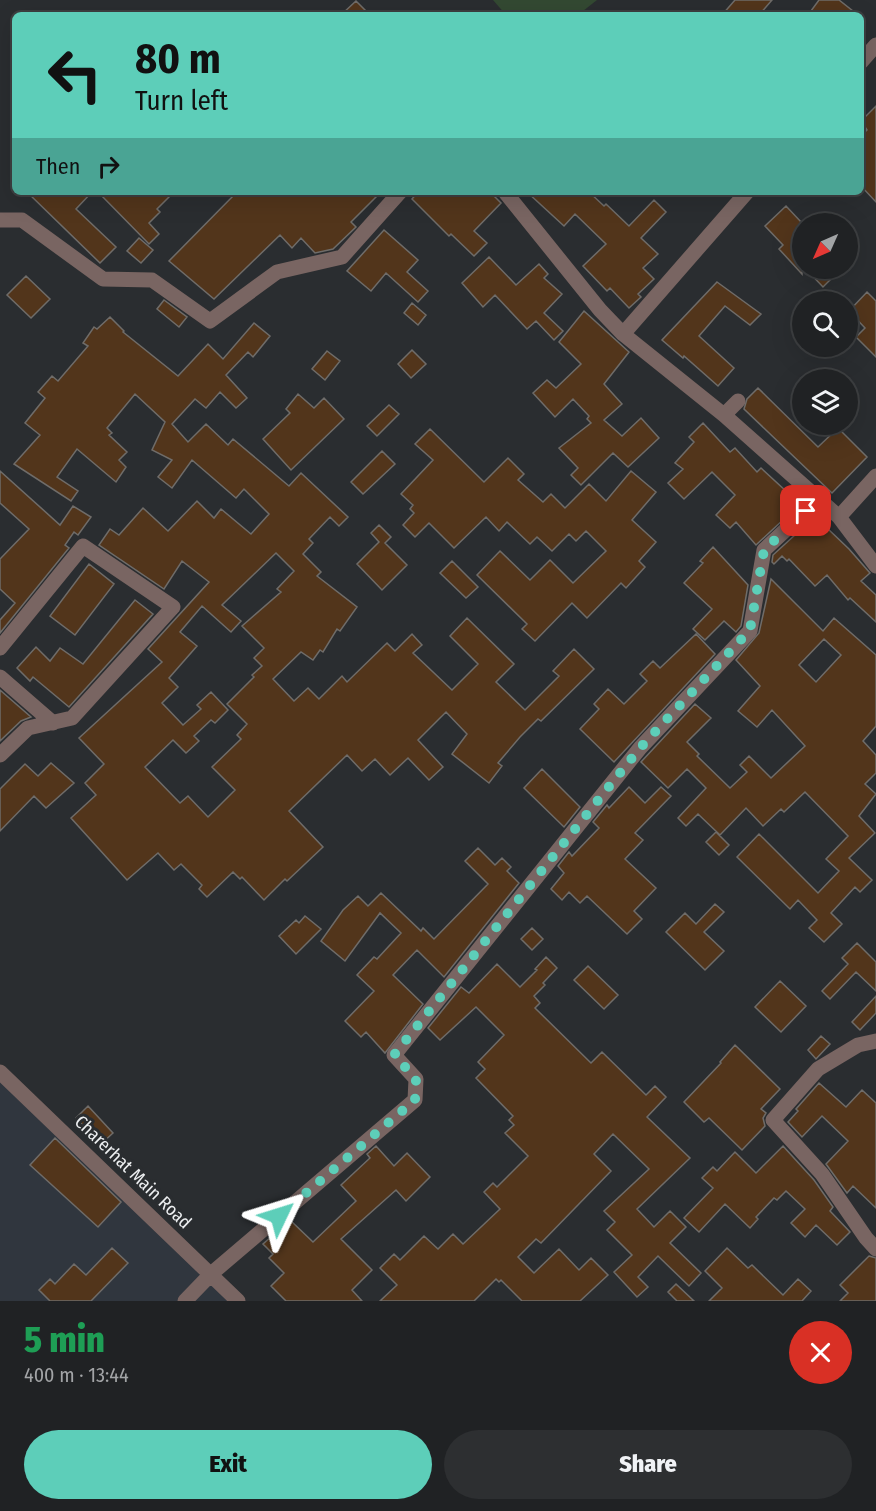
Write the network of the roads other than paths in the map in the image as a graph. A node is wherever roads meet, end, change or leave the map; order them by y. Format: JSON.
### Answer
{"nodes":[{"id":1,"x":876,"y":45,"type":"edge"},
{"id":2,"x":864,"y":59,"type":"edge"},
{"id":3,"x":397,"y":195,"type":"edge"},
{"id":4,"x":507,"y":195,"type":"edge"},
{"id":5,"x":744,"y":195,"type":"edge"},
{"id":6,"x":0,"y":220,"type":"edge"},
{"id":7,"x":623,"y":334,"type":"junction"},
{"id":8,"x":738,"y":401,"type":"dead end"},
{"id":9,"x":724,"y":415,"type":"junction"},
{"id":10,"x":876,"y":476,"type":"edge"},
{"id":11,"x":820,"y":498,"type":"junction"},
{"id":12,"x":839,"y":517,"type":"junction"},
{"id":13,"x":876,"y":566,"type":"edge"},
{"id":14,"x":0,"y":648,"type":"edge"},
{"id":15,"x":0,"y":677,"type":"edge"},
{"id":16,"x":52,"y":723,"type":"junction"},
{"id":17,"x":0,"y":755,"type":"edge"},
{"id":18,"x":876,"y":1041,"type":"edge"},
{"id":19,"x":0,"y":1072,"type":"edge"},
{"id":20,"x":876,"y":1249,"type":"edge"},
{"id":21,"x":211,"y":1274,"type":"junction"},
{"id":22,"x":185,"y":1301,"type":"edge"},
{"id":23,"x":238,"y":1301,"type":"edge"}],
"edges":[{"from":1,"to":2,"type":"street"},
{"from":3,"to":6,"type":"street"},
{"from":4,"to":7,"type":"street"},
{"from":5,"to":7,"type":"street"},
{"from":7,"to":9,"type":"street"},
{"from":8,"to":9,"type":"street"},
{"from":9,"to":11,"type":"street"},
{"from":10,"to":12,"type":"street"},
{"from":11,"to":12,"type":"street"},
{"from":11,"to":21,"type":"street"},
{"from":12,"to":13,"type":"street"},
{"from":14,"to":16,"type":"street"},
{"from":15,"to":16,"type":"street"},
{"from":16,"to":17,"type":"street"},
{"from":18,"to":20,"type":"street"},
{"from":19,"to":21,"type":"street","name":"Charerhat Main Road"},
{"from":21,"to":22,"type":"street"},
{"from":21,"to":23,"type":"street","name":"Charerhat Main Road"}]}
